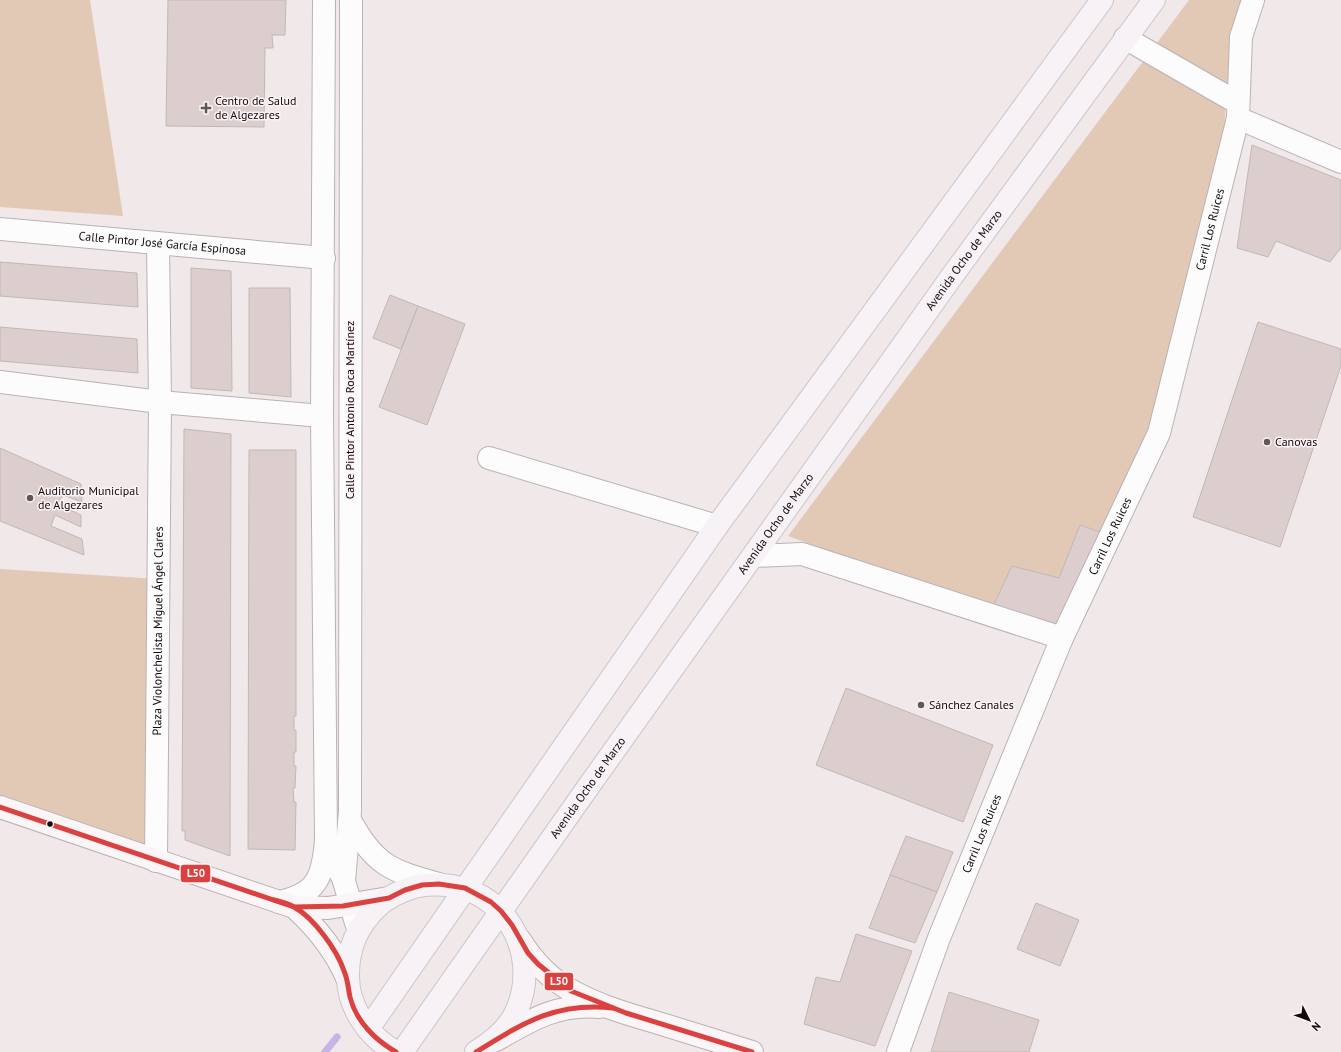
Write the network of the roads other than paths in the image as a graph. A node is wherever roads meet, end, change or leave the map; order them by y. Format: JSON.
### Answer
{"nodes":[{"id":1,"x":324,"y":0,"type":"edge"},
{"id":2,"x":351,"y":0,"type":"edge"},
{"id":3,"x":1102,"y":0,"type":"edge"},
{"id":4,"x":1154,"y":0,"type":"edge"},
{"id":5,"x":1253,"y":0,"type":"edge"},
{"id":6,"x":1125,"y":38,"type":"junction"},
{"id":7,"x":1238,"y":111,"type":"junction"},
{"id":8,"x":1341,"y":162,"type":"edge"},
{"id":9,"x":0,"y":229,"type":"edge"},
{"id":10,"x":158,"y":244,"type":"junction"},
{"id":11,"x":324,"y":258,"type":"junction"},
{"id":12,"x":0,"y":382,"type":"edge"},
{"id":13,"x":160,"y":402,"type":"junction"},
{"id":14,"x":322,"y":416,"type":"junction"},
{"id":15,"x":489,"y":458,"type":"dead end"},
{"id":16,"x":717,"y":526,"type":"junction"},
{"id":17,"x":754,"y":556,"type":"junction"},
{"id":18,"x":1062,"y":638,"type":"junction"},
{"id":19,"x":0,"y":807,"type":"edge"},
{"id":20,"x":350,"y":820,"type":"junction"},
{"id":21,"x":326,"y":840,"type":"junction"},
{"id":22,"x":156,"y":861,"type":"junction"},
{"id":23,"x":344,"y":881,"type":"junction"},
{"id":24,"x":440,"y":884,"type":"junction"},
{"id":25,"x":465,"y":888,"type":"junction"},
{"id":26,"x":389,"y":898,"type":"junction"},
{"id":27,"x":287,"y":904,"type":"junction"},
{"id":28,"x":352,"y":904,"type":"junction"},
{"id":29,"x":501,"y":911,"type":"junction"},
{"id":30,"x":357,"y":932,"type":"junction"},
{"id":31,"x":520,"y":940,"type":"junction"},
{"id":32,"x":348,"y":978,"type":"junction"},
{"id":33,"x":613,"y":1008,"type":"junction"},
{"id":34,"x":368,"y":1029,"type":"junction"},
{"id":35,"x":484,"y":1047,"type":"edge"},
{"id":36,"x":396,"y":1052,"type":"edge"},
{"id":37,"x":402,"y":1052,"type":"edge"},
{"id":38,"x":752,"y":1052,"type":"edge"},
{"id":39,"x":898,"y":1052,"type":"edge"}],
"edges":[{"from":1,"to":11,"type":"street"},
{"from":2,"to":20,"type":"street","name":"Calle Pintor Antonio Roca Martínez"},
{"from":3,"to":16,"type":"main road"},
{"from":4,"to":6,"type":"main road","name":"Avenida Ocho de Marzo"},
{"from":5,"to":7,"type":"street","name":"Carril Los Ruices"},
{"from":6,"to":7,"type":"street"},
{"from":6,"to":17,"type":"main road","name":"Avenida Ocho de Marzo"},
{"from":7,"to":8,"type":"street"},
{"from":7,"to":18,"type":"street","name":"Carril Los Ruices"},
{"from":9,"to":10,"type":"street","name":"Calle Pintor José García Espinosa"},
{"from":10,"to":11,"type":"street","name":"Calle Pintor José García Espinosa"},
{"from":10,"to":13,"type":"street","name":"Plaza Violonchelista Miguel Ángel Clares"},
{"from":11,"to":14,"type":"street"},
{"from":12,"to":13,"type":"street"},
{"from":13,"to":14,"type":"street"},
{"from":13,"to":22,"type":"street","name":"Plaza Violonchelista Miguel Ángel Clares"},
{"from":14,"to":21,"type":"street"},
{"from":15,"to":16,"type":"street"},
{"from":16,"to":25,"type":"main road"},
{"from":17,"to":18,"type":"street"},
{"from":17,"to":29,"type":"main road","name":"Avenida Ocho de Marzo"},
{"from":18,"to":39,"type":"street","name":"Carril Los Ruices"},
{"from":19,"to":22,"type":"main road"},
{"from":20,"to":23,"type":"street","name":"Calle Pintor Antonio Roca Martínez"},
{"from":20,"to":24,"type":"street"},
{"from":21,"to":23,"type":"street"},
{"from":21,"to":27,"type":"street"},
{"from":22,"to":27,"type":"main road"},
{"from":23,"to":28,"type":"street"},
{"from":24,"to":25,"type":"main road"},
{"from":24,"to":26,"type":"main road"},
{"from":25,"to":29,"type":"main road"},
{"from":25,"to":34,"type":"main road"},
{"from":26,"to":28,"type":"main road"},
{"from":26,"to":30,"type":"main road"},
{"from":27,"to":28,"type":"main road"},
{"from":27,"to":32,"type":"main road"},
{"from":28,"to":30,"type":"street"},
{"from":29,"to":31,"type":"main road"},
{"from":29,"to":37,"type":"main road","name":"Avenida Ocho de Marzo"},
{"from":30,"to":32,"type":"main road"},
{"from":31,"to":33,"type":"main road"},
{"from":31,"to":35,"type":"main road"},
{"from":32,"to":34,"type":"main road"},
{"from":33,"to":35,"type":"main road"},
{"from":33,"to":38,"type":"main road"},
{"from":34,"to":36,"type":"main road"}]}
